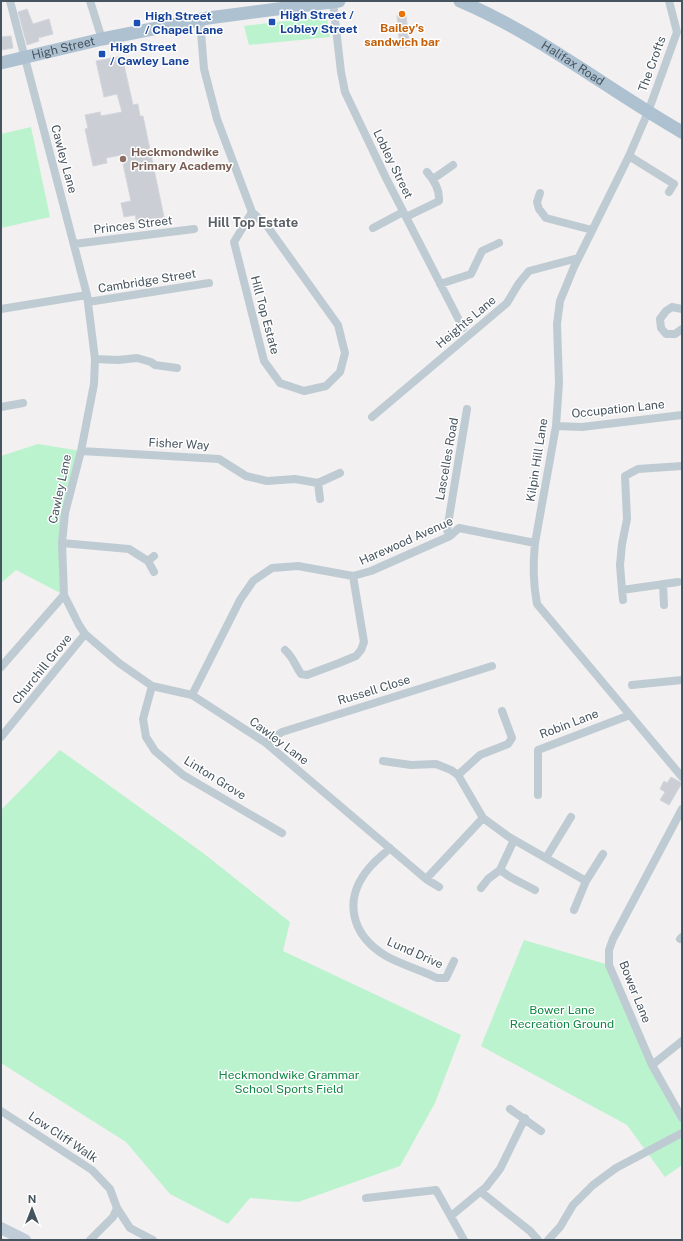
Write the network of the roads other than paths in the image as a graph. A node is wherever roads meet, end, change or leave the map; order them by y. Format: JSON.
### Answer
{"nodes":[{"id":1,"x":10,"y":1,"type":"edge"},
{"id":2,"x":90,"y":1,"type":"edge"},
{"id":3,"x":336,"y":1,"type":"edge"},
{"id":4,"x":460,"y":1,"type":"edge"},
{"id":5,"x":669,"y":1,"type":"edge"},
{"id":6,"x":200,"y":20,"type":"junction"},
{"id":7,"x":102,"y":39,"type":"junction"},
{"id":8,"x":26,"y":57,"type":"junction"},
{"id":9,"x":1,"y":62,"type":"edge"},
{"id":10,"x":648,"y":112,"type":"junction"},
{"id":11,"x":682,"y":132,"type":"edge"},
{"id":12,"x":629,"y":156,"type":"junction"},
{"id":13,"x":453,"y":165,"type":"dead end"},
{"id":14,"x":427,"y":172,"type":"dead end"},
{"id":15,"x":433,"y":179,"type":"junction"},
{"id":16,"x":669,"y":192,"type":"dead end"},
{"id":17,"x":540,"y":193,"type":"dead end"},
{"id":18,"x":252,"y":212,"type":"junction"},
{"id":19,"x":405,"y":214,"type":"junction"},
{"id":20,"x":373,"y":228,"type":"dead end"},
{"id":21,"x":194,"y":229,"type":"dead end"},
{"id":22,"x":592,"y":230,"type":"junction"},
{"id":23,"x":500,"y":243,"type":"dead end"},
{"id":24,"x":74,"y":244,"type":"junction"},
{"id":25,"x":578,"y":258,"type":"junction"},
{"id":26,"x":209,"y":284,"type":"dead end"},
{"id":27,"x":440,"y":284,"type":"junction"},
{"id":28,"x":88,"y":298,"type":"junction"},
{"id":29,"x":1,"y":309,"type":"edge"},
{"id":30,"x":682,"y":309,"type":"edge"},
{"id":31,"x":463,"y":328,"type":"dead end"},
{"id":32,"x":682,"y":329,"type":"edge"},
{"id":33,"x":95,"y":359,"type":"junction"},
{"id":34,"x":177,"y":368,"type":"dead end"},
{"id":35,"x":23,"y":403,"type":"dead end"},
{"id":36,"x":1,"y":407,"type":"edge"},
{"id":37,"x":467,"y":409,"type":"dead end"},
{"id":38,"x":682,"y":415,"type":"edge"},
{"id":39,"x":372,"y":417,"type":"dead end"},
{"id":40,"x":556,"y":426,"type":"junction"},
{"id":41,"x":81,"y":451,"type":"junction"},
{"id":42,"x":682,"y":466,"type":"edge"},
{"id":43,"x":340,"y":473,"type":"dead end"},
{"id":44,"x":318,"y":483,"type":"junction"},
{"id":45,"x":320,"y":499,"type":"dead end"},
{"id":46,"x":450,"y":536,"type":"junction"},
{"id":47,"x":62,"y":543,"type":"junction"},
{"id":48,"x":535,"y":543,"type":"junction"},
{"id":49,"x":154,"y":572,"type":"dead end"},
{"id":50,"x":353,"y":576,"type":"junction"},
{"id":51,"x":678,"y":582,"type":"dead end"},
{"id":52,"x":663,"y":584,"type":"junction"},
{"id":53,"x":622,"y":590,"type":"junction"},
{"id":54,"x":64,"y":595,"type":"junction"},
{"id":55,"x":623,"y":600,"type":"dead end"},
{"id":56,"x":664,"y":605,"type":"dead end"},
{"id":57,"x":85,"y":634,"type":"junction"},
{"id":58,"x":285,"y":650,"type":"dead end"},
{"id":59,"x":492,"y":666,"type":"dead end"},
{"id":60,"x":1,"y":667,"type":"edge"},
{"id":61,"x":682,"y":680,"type":"edge"},
{"id":62,"x":632,"y":685,"type":"dead end"},
{"id":63,"x":152,"y":686,"type":"junction"},
{"id":64,"x":192,"y":695,"type":"junction"},
{"id":65,"x":502,"y":711,"type":"dead end"},
{"id":66,"x":630,"y":714,"type":"junction"},
{"id":67,"x":1,"y":737,"type":"edge"},
{"id":68,"x":266,"y":743,"type":"junction"},
{"id":69,"x":383,"y":761,"type":"dead end"},
{"id":70,"x":458,"y":775,"type":"junction"},
{"id":71,"x":682,"y":777,"type":"edge"},
{"id":72,"x":538,"y":795,"type":"dead end"},
{"id":73,"x":682,"y":809,"type":"edge"},
{"id":74,"x":571,"y":817,"type":"dead end"},
{"id":75,"x":483,"y":818,"type":"junction"},
{"id":76,"x":282,"y":833,"type":"dead end"},
{"id":77,"x":514,"y":840,"type":"junction"},
{"id":78,"x":390,"y":848,"type":"junction"},
{"id":79,"x":603,"y":854,"type":"dead end"},
{"id":80,"x":546,"y":858,"type":"junction"},
{"id":81,"x":500,"y":870,"type":"junction"},
{"id":82,"x":426,"y":879,"type":"junction"},
{"id":83,"x":586,"y":880,"type":"junction"},
{"id":84,"x":440,"y":887,"type":"dead end"},
{"id":85,"x":481,"y":888,"type":"dead end"},
{"id":86,"x":535,"y":890,"type":"dead end"},
{"id":87,"x":574,"y":910,"type":"dead end"},
{"id":88,"x":454,"y":961,"type":"dead end"},
{"id":89,"x":682,"y":1041,"type":"edge"},
{"id":90,"x":652,"y":1065,"type":"junction"},
{"id":91,"x":510,"y":1109,"type":"dead end"},
{"id":92,"x":1,"y":1111,"type":"edge"},
{"id":93,"x":525,"y":1118,"type":"junction"},
{"id":94,"x":682,"y":1118,"type":"edge"},
{"id":95,"x":541,"y":1131,"type":"dead end"},
{"id":96,"x":682,"y":1133,"type":"edge"},
{"id":97,"x":481,"y":1192,"type":"junction"},
{"id":98,"x":366,"y":1198,"type":"dead end"},
{"id":99,"x":118,"y":1208,"type":"junction"},
{"id":100,"x":451,"y":1216,"type":"junction"},
{"id":101,"x":1,"y":1228,"type":"edge"},
{"id":102,"x":25,"y":1240,"type":"edge"},
{"id":103,"x":90,"y":1240,"type":"edge"},
{"id":104,"x":153,"y":1240,"type":"edge"},
{"id":105,"x":463,"y":1240,"type":"edge"},
{"id":106,"x":538,"y":1240,"type":"edge"},
{"id":107,"x":548,"y":1240,"type":"edge"}],
"edges":[{"from":1,"to":8,"type":"street","name":"Cawley Lane"},
{"from":2,"to":7,"type":"street"},
{"from":3,"to":6,"type":"main road","name":"High Street"},
{"from":3,"to":19,"type":"street","name":"Lobley Street"},
{"from":4,"to":10,"type":"main road","name":"Halifax Road"},
{"from":5,"to":10,"type":"street","name":"The Crofts"},
{"from":6,"to":7,"type":"main road","name":"High Street"},
{"from":6,"to":18,"type":"street","name":"Hill Top Estate"},
{"from":7,"to":8,"type":"main road","name":"High Street"},
{"from":8,"to":9,"type":"main road","name":"High Street"},
{"from":8,"to":24,"type":"street","name":"Cawley Lane"},
{"from":10,"to":11,"type":"main road","name":"Halifax Road"},
{"from":10,"to":12,"type":"street","name":"Kilpin Hill Lane"},
{"from":12,"to":16,"type":"street"},
{"from":12,"to":22,"type":"street","name":"Kilpin Hill Lane"},
{"from":13,"to":15,"type":"street"},
{"from":14,"to":15,"type":"street"},
{"from":15,"to":19,"type":"street"},
{"from":17,"to":22,"type":"street"},
{"from":18,"to":18,"type":"street","name":"Hill Top Estate"},
{"from":19,"to":20,"type":"street"},
{"from":19,"to":27,"type":"street","name":"Lobley Street"},
{"from":21,"to":24,"type":"street","name":"Princes Street"},
{"from":22,"to":25,"type":"street","name":"Kilpin Hill Lane"},
{"from":23,"to":27,"type":"street"},
{"from":24,"to":28,"type":"street","name":"Cawley Lane"},
{"from":25,"to":39,"type":"street","name":"Heights Lane"},
{"from":25,"to":40,"type":"street","name":"Kilpin Hill Lane"},
{"from":26,"to":28,"type":"street","name":"Cambridge Street"},
{"from":27,"to":31,"type":"street","name":"Lobley Street"},
{"from":28,"to":29,"type":"street","name":"Cambridge Street"},
{"from":28,"to":33,"type":"street","name":"Cawley Lane"},
{"from":30,"to":32,"type":"street"},
{"from":33,"to":34,"type":"street"},
{"from":33,"to":41,"type":"street","name":"Cawley Lane"},
{"from":35,"to":36,"type":"street"},
{"from":37,"to":46,"type":"street","name":"Lascelles Road"},
{"from":38,"to":40,"type":"street","name":"Occupation Lane"},
{"from":40,"to":48,"type":"street","name":"Kilpin Hill Lane"},
{"from":41,"to":44,"type":"street","name":"Fisher Way"},
{"from":41,"to":47,"type":"street","name":"Cawley Lane"},
{"from":42,"to":53,"type":"street"},
{"from":43,"to":44,"type":"street"},
{"from":44,"to":45,"type":"street"},
{"from":46,"to":48,"type":"street","name":"Harewood Avenue"},
{"from":46,"to":50,"type":"street","name":"Harewood Avenue"},
{"from":47,"to":49,"type":"street"},
{"from":47,"to":54,"type":"street","name":"Cawley Lane"},
{"from":48,"to":66,"type":"street","name":"Kilpin Hill Lane"},
{"from":50,"to":58,"type":"street"},
{"from":50,"to":64,"type":"street","name":"Harewood Avenue"},
{"from":51,"to":52,"type":"street"},
{"from":52,"to":53,"type":"street"},
{"from":52,"to":56,"type":"street"},
{"from":53,"to":55,"type":"street"},
{"from":54,"to":57,"type":"street","name":"Cawley Lane"},
{"from":54,"to":60,"type":"street"},
{"from":57,"to":63,"type":"street","name":"Cawley Lane"},
{"from":57,"to":67,"type":"street","name":"Churchill Grove"},
{"from":59,"to":68,"type":"street","name":"Russell Close"},
{"from":61,"to":62,"type":"street"},
{"from":63,"to":64,"type":"street","name":"Cawley Lane"},
{"from":63,"to":76,"type":"street","name":"Linton Grove"},
{"from":64,"to":68,"type":"street","name":"Cawley Lane"},
{"from":65,"to":70,"type":"street"},
{"from":66,"to":71,"type":"street","name":"Kilpin Hill Lane"},
{"from":66,"to":72,"type":"street","name":"Robin Lane"},
{"from":68,"to":78,"type":"street","name":"Cawley Lane"},
{"from":69,"to":70,"type":"street"},
{"from":70,"to":75,"type":"street"},
{"from":73,"to":90,"type":"street","name":"Bower Lane"},
{"from":74,"to":80,"type":"street"},
{"from":75,"to":77,"type":"street"},
{"from":75,"to":82,"type":"street"},
{"from":77,"to":80,"type":"street"},
{"from":77,"to":81,"type":"street"},
{"from":78,"to":82,"type":"street","name":"Cawley Lane"},
{"from":78,"to":88,"type":"street","name":"Lund Drive"},
{"from":79,"to":83,"type":"street"},
{"from":80,"to":83,"type":"street"},
{"from":81,"to":85,"type":"street"},
{"from":81,"to":86,"type":"street"},
{"from":82,"to":84,"type":"street","name":"Cawley Lane"},
{"from":83,"to":87,"type":"street"},
{"from":89,"to":90,"type":"street"},
{"from":90,"to":94,"type":"street","name":"Bower Lane"},
{"from":91,"to":93,"type":"street"},
{"from":92,"to":99,"type":"street","name":"Low Cliff Walk"},
{"from":93,"to":95,"type":"street"},
{"from":93,"to":97,"type":"street"},
{"from":96,"to":107,"type":"street"},
{"from":97,"to":100,"type":"street"},
{"from":97,"to":106,"type":"street"},
{"from":98,"to":100,"type":"street"},
{"from":99,"to":103,"type":"street"},
{"from":99,"to":104,"type":"street","name":"Low Cliff Walk"},
{"from":100,"to":105,"type":"street"},
{"from":101,"to":102,"type":"main road"}]}
